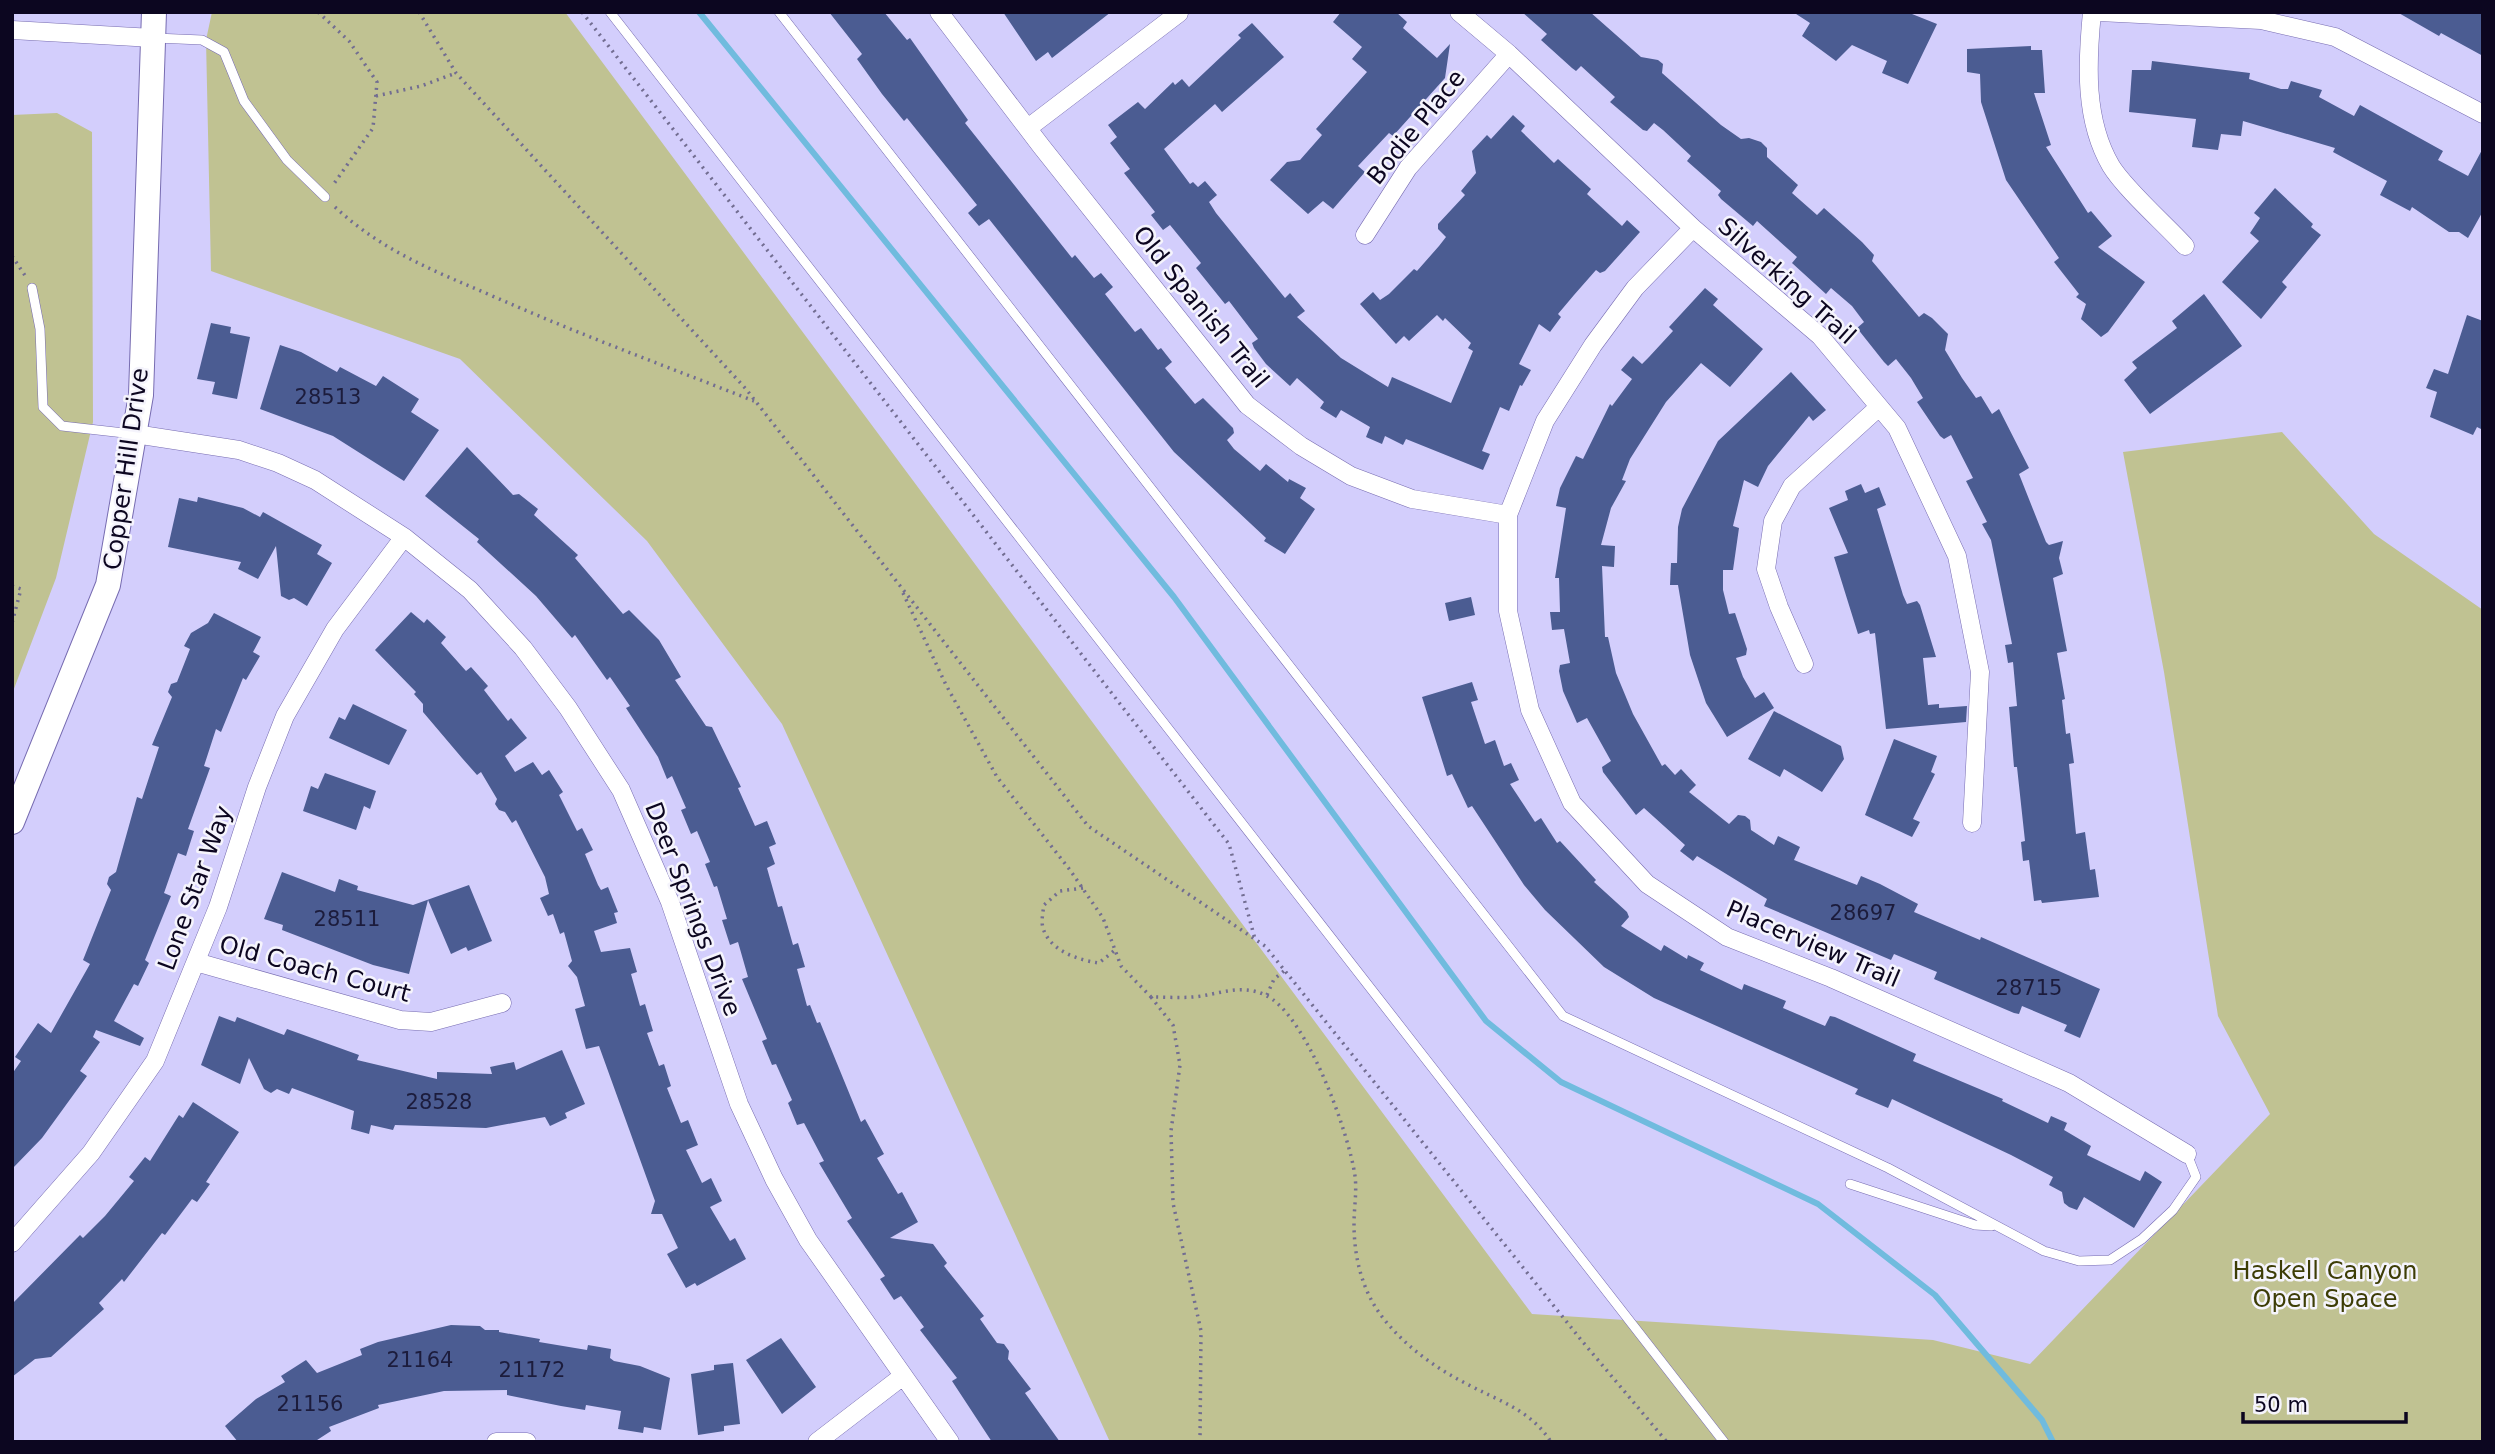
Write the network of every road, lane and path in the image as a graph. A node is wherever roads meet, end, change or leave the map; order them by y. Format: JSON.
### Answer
{"nodes":[{"id":1,"x":154,"y":12,"type":"edge"},
{"id":2,"x":318,"y":12,"type":"edge"},
{"id":3,"x":419,"y":12,"type":"edge"},
{"id":4,"x":582,"y":12,"type":"edge"},
{"id":5,"x":610,"y":12,"type":"edge"},
{"id":6,"x":779,"y":12,"type":"edge"},
{"id":7,"x":939,"y":12,"type":"edge"},
{"id":8,"x":1459,"y":12,"type":"edge"},
{"id":9,"x":2092,"y":12,"type":"edge"},
{"id":10,"x":2099,"y":12,"type":"edge"},
{"id":11,"x":1179,"y":13,"type":"edge"},
{"id":12,"x":12,"y":30,"type":"edge"},
{"id":13,"x":153,"y":38,"type":"junction"},
{"id":14,"x":1509,"y":54,"type":"junction"},
{"id":15,"x":456,"y":73,"type":"junction"},
{"id":16,"x":376,"y":96,"type":"junction"},
{"id":17,"x":2483,"y":114,"type":"edge"},
{"id":18,"x":1027,"y":128,"type":"junction"},
{"id":19,"x":325,"y":197,"type":"junction"},
{"id":20,"x":1692,"y":228,"type":"junction"},
{"id":21,"x":1365,"y":235,"type":"dead end"},
{"id":22,"x":2185,"y":246,"type":"dead end"},
{"id":23,"x":12,"y":256,"type":"edge"},
{"id":24,"x":32,"y":288,"type":"joint"},
{"id":25,"x":756,"y":402,"type":"junction"},
{"id":26,"x":1879,"y":407,"type":"junction"},
{"id":27,"x":135,"y":434,"type":"junction"},
{"id":28,"x":1508,"y":515,"type":"junction"},
{"id":29,"x":404,"y":537,"type":"junction"},
{"id":30,"x":899,"y":584,"type":"junction"},
{"id":31,"x":12,"y":586,"type":"edge"},
{"id":32,"x":12,"y":623,"type":"edge"},
{"id":33,"x":1804,"y":664,"type":"dead end"},
{"id":34,"x":12,"y":822,"type":"edge"},
{"id":35,"x":1972,"y":823,"type":"dead end"},
{"id":36,"x":1083,"y":888,"type":"junction"},
{"id":37,"x":1255,"y":940,"type":"junction"},
{"id":38,"x":1115,"y":950,"type":"junction"},
{"id":39,"x":197,"y":962,"type":"junction"},
{"id":40,"x":1284,"y":971,"type":"junction"},
{"id":41,"x":1267,"y":995,"type":"junction"},
{"id":42,"x":1150,"y":996,"type":"junction"},
{"id":43,"x":502,"y":1003,"type":"dead end"},
{"id":44,"x":2187,"y":1154,"type":"joint"},
{"id":45,"x":1850,"y":1184,"type":"dead end"},
{"id":46,"x":1997,"y":1226,"type":"junction"},
{"id":47,"x":12,"y":1243,"type":"edge"},
{"id":48,"x":903,"y":1376,"type":"junction"},
{"id":49,"x":496,"y":1442,"type":"edge"},
{"id":50,"x":527,"y":1442,"type":"edge"},
{"id":51,"x":817,"y":1442,"type":"edge"},
{"id":52,"x":950,"y":1442,"type":"edge"},
{"id":53,"x":1200,"y":1442,"type":"edge"},
{"id":54,"x":1551,"y":1442,"type":"edge"},
{"id":55,"x":1667,"y":1442,"type":"edge"},
{"id":56,"x":1724,"y":1442,"type":"edge"}],
"edges":[{"from":1,"to":13,"type":"main road","name":"Copper Hill Drive"},
{"from":2,"to":16,"type":"path"},
{"from":3,"to":15,"type":"path"},
{"from":4,"to":37,"type":"path"},
{"from":5,"to":56,"type":"lane"},
{"from":6,"to":46,"type":"lane"},
{"from":7,"to":18,"type":"street","name":"Old Spanish Trail"},
{"from":8,"to":14,"type":"street","name":"Silverking Trail"},
{"from":9,"to":22,"type":"street"},
{"from":10,"to":17,"type":"street"},
{"from":11,"to":18,"type":"street"},
{"from":12,"to":13,"type":"street"},
{"from":13,"to":19,"type":"lane"},
{"from":13,"to":27,"type":"main road","name":"Copper Hill Drive"},
{"from":14,"to":20,"type":"street","name":"Silverking Trail"},
{"from":14,"to":21,"type":"street","name":"Bodie Place"},
{"from":15,"to":16,"type":"path"},
{"from":15,"to":25,"type":"path"},
{"from":16,"to":19,"type":"path"},
{"from":18,"to":28,"type":"street","name":"Old Spanish Trail"},
{"from":19,"to":25,"type":"path"},
{"from":20,"to":26,"type":"street","name":"Silverking Trail"},
{"from":20,"to":28,"type":"street","name":"Placerview Trail"},
{"from":23,"to":24,"type":"path"},
{"from":24,"to":27,"type":"lane"},
{"from":25,"to":30,"type":"path"},
{"from":26,"to":33,"type":"street"},
{"from":26,"to":35,"type":"street","name":"Silverking Trail"},
{"from":27,"to":29,"type":"street","name":"Deer Springs Drive"},
{"from":27,"to":34,"type":"main road","name":"Copper Hill Drive"},
{"from":28,"to":44,"type":"street","name":"Placerview Trail"},
{"from":29,"to":39,"type":"street","name":"Lone Star Way"},
{"from":29,"to":48,"type":"street","name":"Deer Springs Drive"},
{"from":30,"to":36,"type":"path"},
{"from":30,"to":37,"type":"path"},
{"from":31,"to":32,"type":"path"},
{"from":36,"to":38,"type":"path"},
{"from":36,"to":38,"type":"path"},
{"from":37,"to":40,"type":"path"},
{"from":38,"to":42,"type":"path"},
{"from":39,"to":43,"type":"street","name":"Old Coach Court"},
{"from":39,"to":47,"type":"street","name":"Lone Star Way"},
{"from":40,"to":41,"type":"path"},
{"from":40,"to":55,"type":"path"},
{"from":41,"to":42,"type":"path"},
{"from":41,"to":54,"type":"path"},
{"from":42,"to":53,"type":"path"},
{"from":44,"to":46,"type":"lane"},
{"from":45,"to":46,"type":"lane"},
{"from":48,"to":51,"type":"street"},
{"from":48,"to":52,"type":"street","name":"Deer Springs Drive"},
{"from":49,"to":50,"type":"street"}]}
